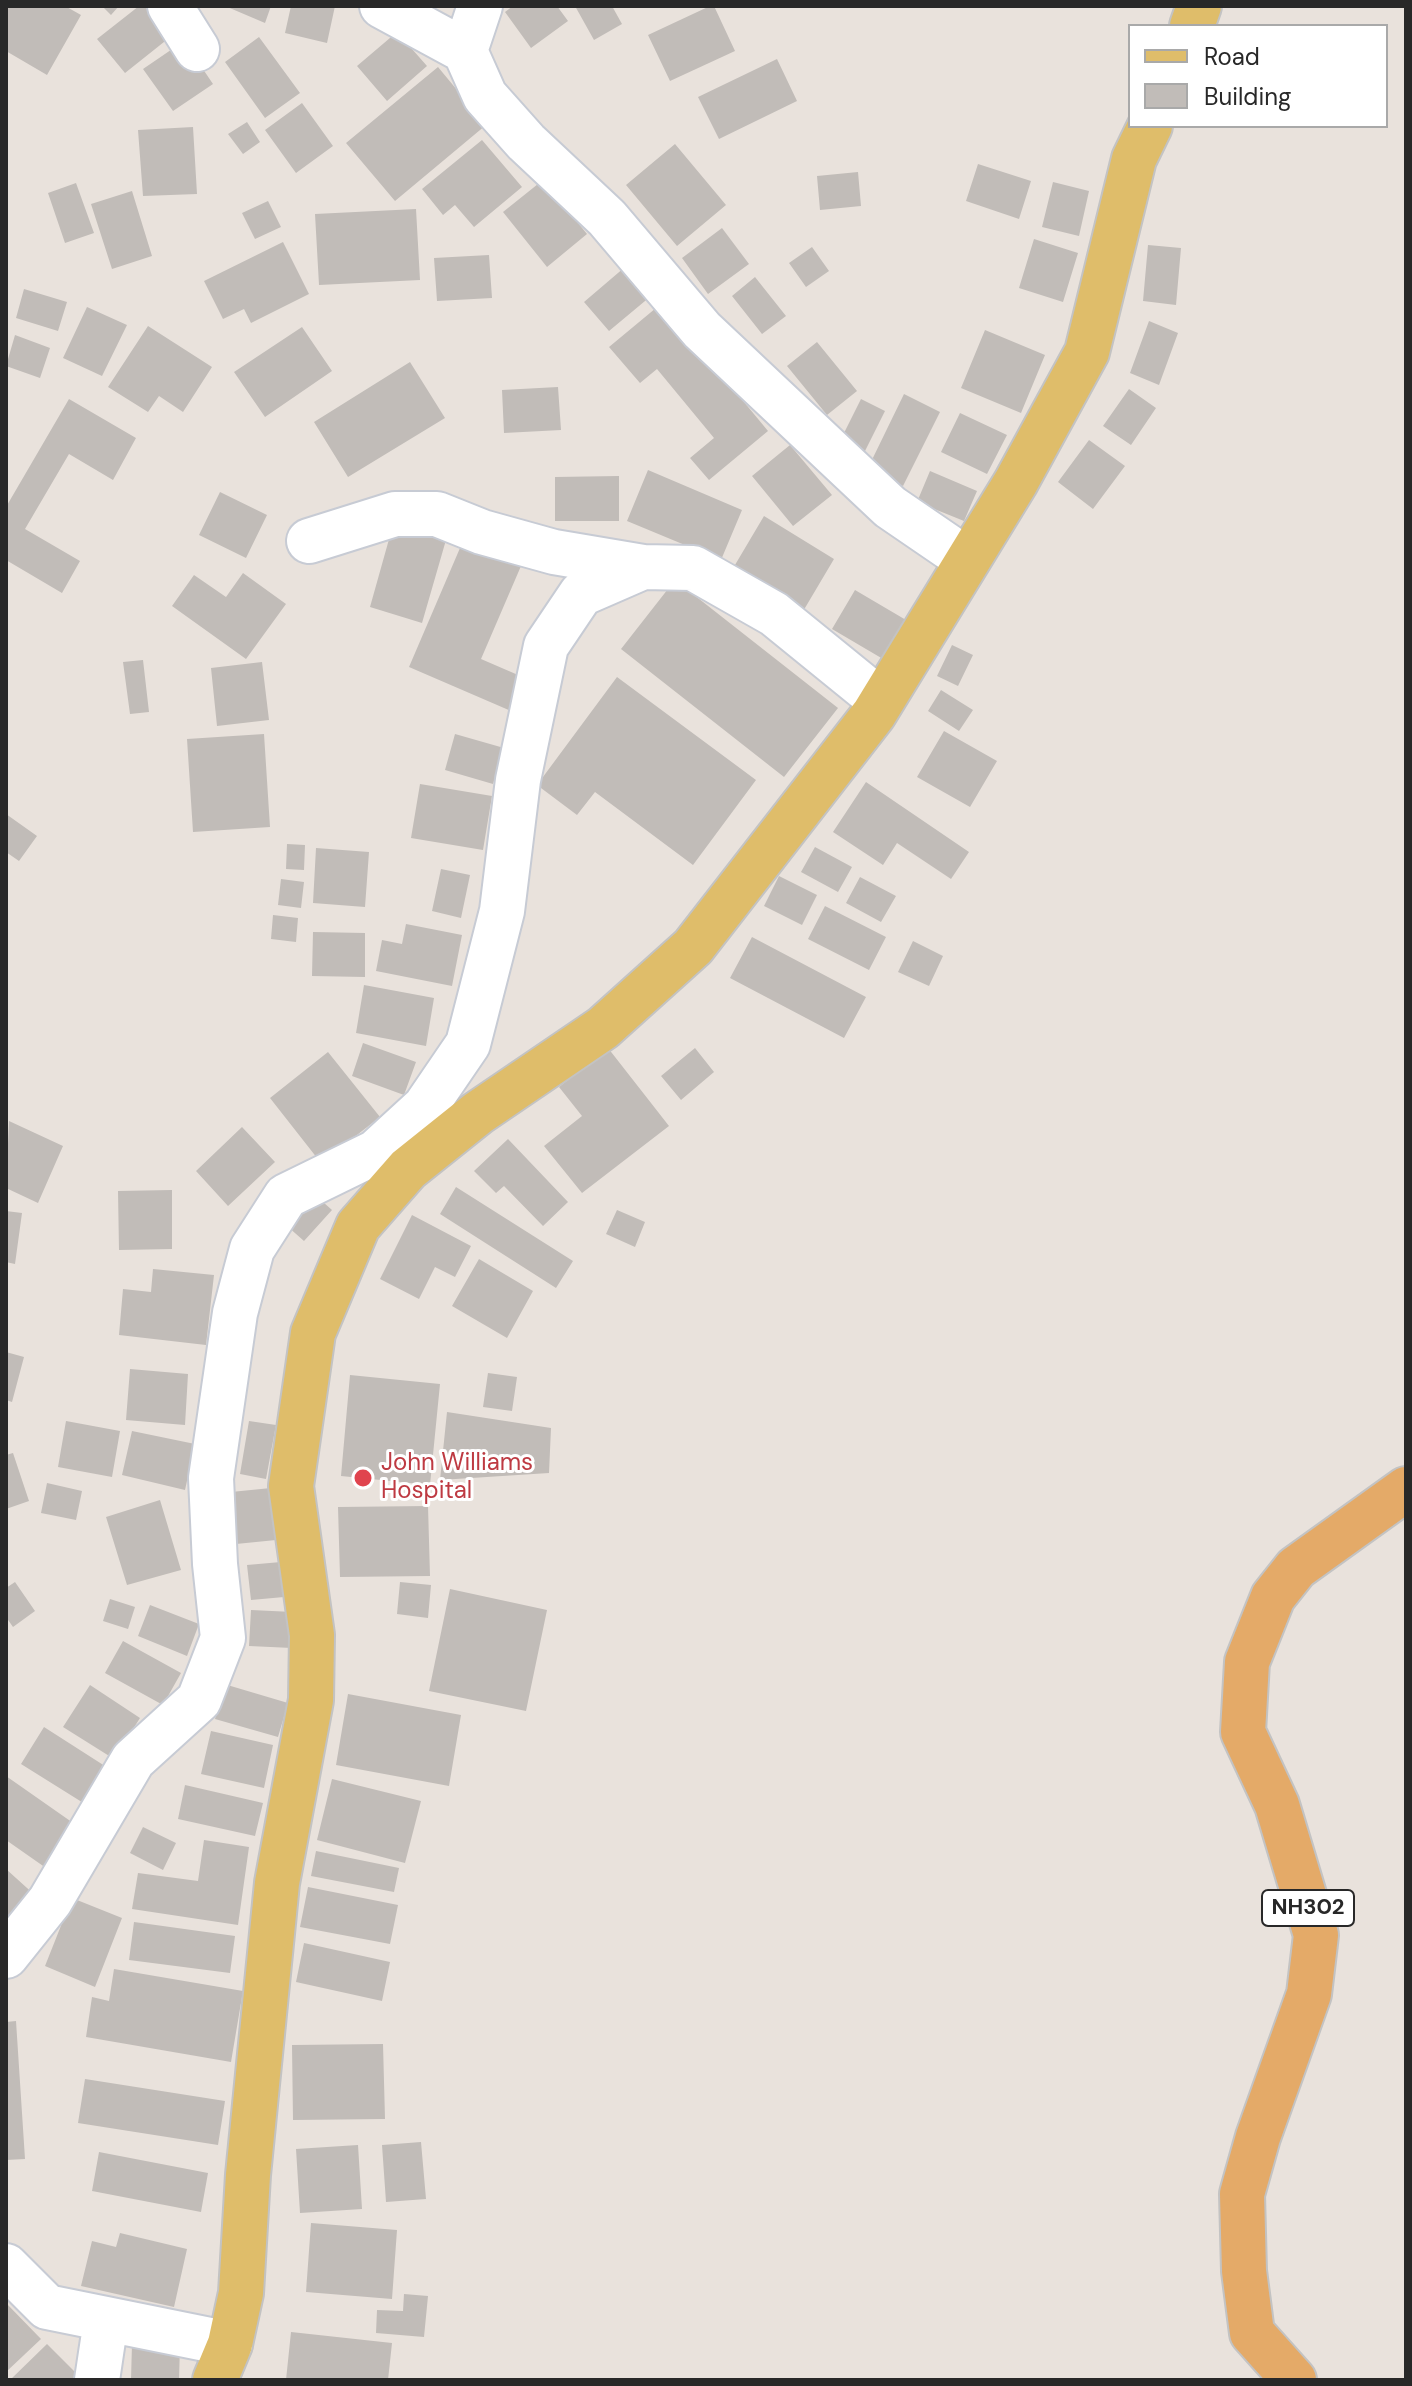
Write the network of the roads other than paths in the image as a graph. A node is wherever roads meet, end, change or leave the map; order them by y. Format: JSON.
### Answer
{"nodes":[{"id":1,"x":170,"y":6,"type":"edge"},
{"id":2,"x":382,"y":6,"type":"edge"},
{"id":3,"x":480,"y":6,"type":"edge"},
{"id":4,"x":197,"y":49,"type":"dead end"},
{"id":5,"x":465,"y":51,"type":"junction"},
{"id":6,"x":1149,"y":128,"type":"edge"},
{"id":7,"x":309,"y":541,"type":"dead end"},
{"id":8,"x":966,"y":559,"type":"junction"},
{"id":9,"x":643,"y":567,"type":"junction"},
{"id":10,"x":881,"y":701,"type":"junction"},
{"id":11,"x":1406,"y":1489,"type":"edge"},
{"id":12,"x":6,"y":1956,"type":"edge"},
{"id":13,"x":6,"y":2266,"type":"edge"},
{"id":14,"x":106,"y":2320,"type":"junction"},
{"id":15,"x":223,"y":2362,"type":"edge"},
{"id":16,"x":97,"y":2380,"type":"edge"},
{"id":17,"x":1294,"y":2380,"type":"edge"}],
"edges":[{"from":1,"to":4,"type":"street"},
{"from":2,"to":5,"type":"street"},
{"from":3,"to":5,"type":"street"},
{"from":5,"to":8,"type":"street"},
{"from":6,"to":8,"type":"main road"},
{"from":7,"to":9,"type":"street"},
{"from":8,"to":10,"type":"main road"},
{"from":9,"to":10,"type":"street"},
{"from":9,"to":12,"type":"street"},
{"from":10,"to":15,"type":"main road"},
{"from":11,"to":17,"type":"highway","number":"NH302"},
{"from":13,"to":14,"type":"street"},
{"from":14,"to":15,"type":"street"},
{"from":14,"to":16,"type":"street"}]}
